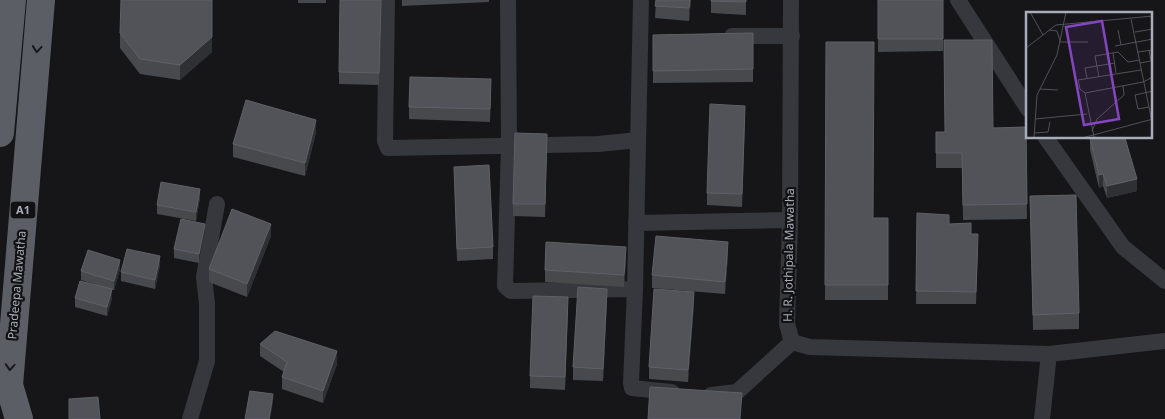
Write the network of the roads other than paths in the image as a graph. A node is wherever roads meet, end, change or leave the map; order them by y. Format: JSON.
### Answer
{"nodes":[{"id":1,"x":12,"y":0,"type":"edge"},
{"id":2,"x":41,"y":0,"type":"edge"},
{"id":3,"x":387,"y":0,"type":"edge"},
{"id":4,"x":508,"y":0,"type":"edge"},
{"id":5,"x":641,"y":0,"type":"edge"},
{"id":6,"x":791,"y":0,"type":"edge"},
{"id":7,"x":958,"y":0,"type":"edge"},
{"id":8,"x":640,"y":35,"type":"junction"},
{"id":9,"x":659,"y":35,"type":"edge"},
{"id":10,"x":716,"y":36,"type":"edge"},
{"id":11,"x":792,"y":36,"type":"junction"},
{"id":12,"x":1026,"y":106,"type":"edge"},
{"id":13,"x":0,"y":133,"type":"edge"},
{"id":14,"x":1047,"y":139,"type":"edge"},
{"id":15,"x":638,"y":140,"type":"junction"},
{"id":16,"x":508,"y":145,"type":"junction"},
{"id":17,"x":217,"y":204,"type":"dead end"},
{"id":18,"x":790,"y":220,"type":"junction"},
{"id":19,"x":636,"y":223,"type":"junction"},
{"id":20,"x":1165,"y":281,"type":"edge"},
{"id":21,"x":636,"y":289,"type":"junction"},
{"id":22,"x":792,"y":342,"type":"junction"},
{"id":23,"x":1165,"y":342,"type":"edge"},
{"id":24,"x":1049,"y":354,"type":"junction"},
{"id":25,"x":19,"y":419,"type":"edge"},
{"id":26,"x":190,"y":419,"type":"edge"},
{"id":27,"x":1042,"y":419,"type":"edge"}],
"edges":[{"from":1,"to":13,"type":"highway"},
{"from":2,"to":25,"type":"highway","name":"Pradeepa Mawatha","number":"A1","one_way":true},
{"from":3,"to":16,"type":"street"},
{"from":4,"to":16,"type":"street"},
{"from":5,"to":8,"type":"street"},
{"from":6,"to":11,"type":"street","name":"H. R. Jothipala Mawatha"},
{"from":7,"to":12,"type":"street"},
{"from":8,"to":9,"type":"street"},
{"from":8,"to":15,"type":"street"},
{"from":10,"to":11,"type":"street"},
{"from":11,"to":18,"type":"street","name":"H. R. Jothipala Mawatha"},
{"from":14,"to":20,"type":"street"},
{"from":15,"to":16,"type":"street"},
{"from":15,"to":19,"type":"street"},
{"from":16,"to":21,"type":"street"},
{"from":17,"to":26,"type":"street"},
{"from":18,"to":19,"type":"street"},
{"from":18,"to":22,"type":"street","name":"H. R. Jothipala Mawatha"},
{"from":19,"to":21,"type":"street"},
{"from":21,"to":22,"type":"street"},
{"from":22,"to":24,"type":"street"},
{"from":23,"to":24,"type":"street"},
{"from":24,"to":27,"type":"street"}]}
